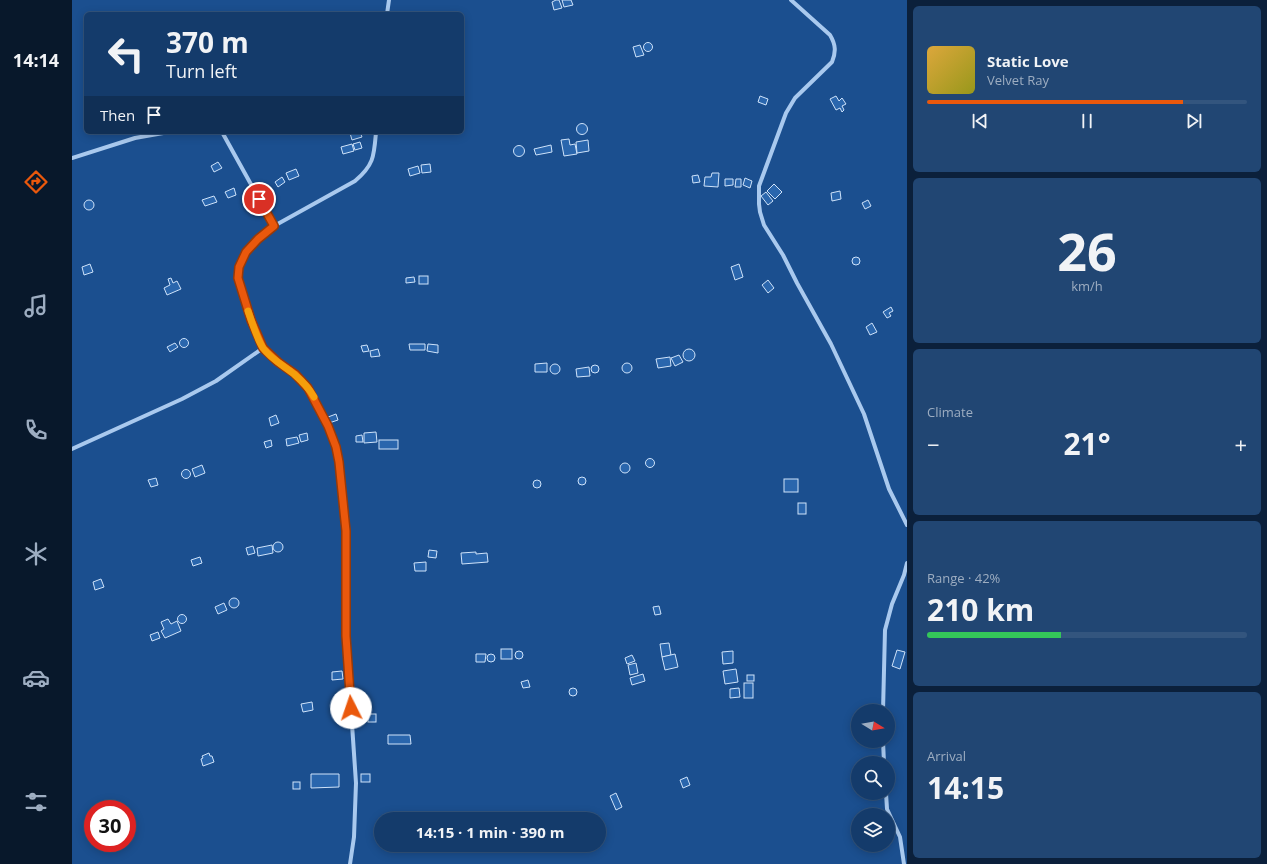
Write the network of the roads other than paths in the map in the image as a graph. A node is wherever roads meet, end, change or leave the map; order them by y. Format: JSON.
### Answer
{"nodes":[{"id":1,"x":389,"y":0,"type":"edge"},
{"id":2,"x":791,"y":0,"type":"edge"},
{"id":3,"x":387,"y":12,"type":"edge"},
{"id":4,"x":158,"y":134,"type":"edge"},
{"id":5,"x":223,"y":134,"type":"edge"},
{"id":6,"x":376,"y":134,"type":"edge"},
{"id":7,"x":72,"y":158,"type":"edge"},
{"id":8,"x":274,"y":226,"type":"junction"},
{"id":9,"x":263,"y":348,"type":"junction"},
{"id":10,"x":72,"y":449,"type":"edge"},
{"id":11,"x":907,"y":525,"type":"edge"},
{"id":12,"x":907,"y":564,"type":"edge"},
{"id":13,"x":883,"y":704,"type":"edge"},
{"id":14,"x":886,"y":800,"type":"edge"},
{"id":15,"x":350,"y":864,"type":"edge"},
{"id":16,"x":904,"y":864,"type":"edge"}],
"edges":[{"from":1,"to":3,"type":"street"},
{"from":2,"to":11,"type":"street"},
{"from":4,"to":7,"type":"street"},
{"from":5,"to":8,"type":"street"},
{"from":6,"to":8,"type":"street"},
{"from":8,"to":9,"type":"street"},
{"from":9,"to":10,"type":"street"},
{"from":9,"to":15,"type":"street"},
{"from":12,"to":13,"type":"street"},
{"from":14,"to":16,"type":"street"}]}
